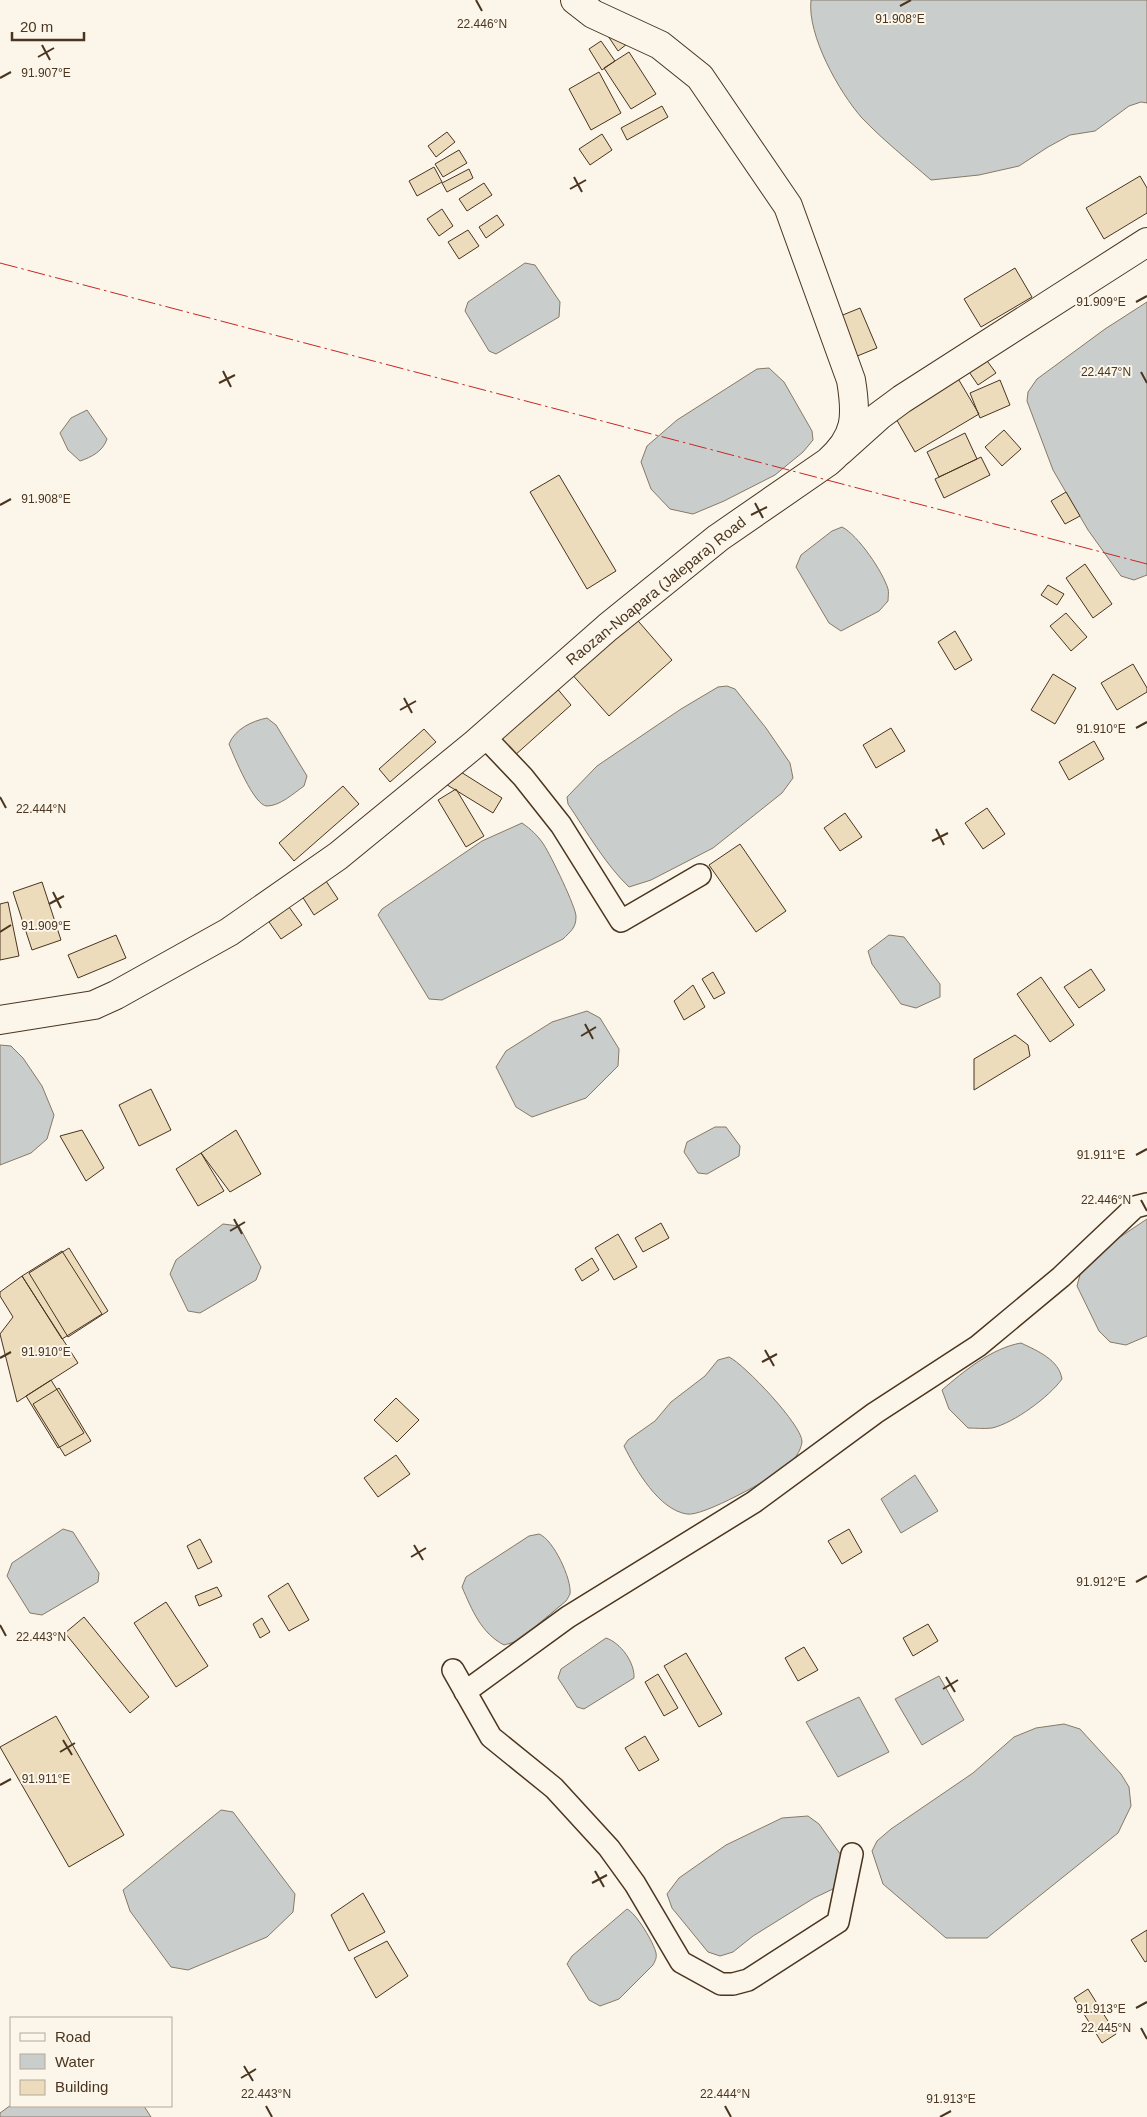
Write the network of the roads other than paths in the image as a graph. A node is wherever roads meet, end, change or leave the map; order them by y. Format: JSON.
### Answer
{"nodes":[{"id":1,"x":575,"y":0,"type":"edge"},
{"id":2,"x":1147,"y":242,"type":"edge"},
{"id":3,"x":840,"y":451,"type":"junction"},
{"id":4,"x":484,"y":736,"type":"junction"},
{"id":5,"x":700,"y":874,"type":"dead end"},
{"id":6,"x":0,"y":1020,"type":"edge"},
{"id":7,"x":1147,"y":1204,"type":"edge"},
{"id":8,"x":453,"y":1670,"type":"dead end"},
{"id":9,"x":465,"y":1692,"type":"junction"},
{"id":10,"x":852,"y":1854,"type":"dead end"}],
"edges":[{"from":1,"to":3,"type":"main road","name":"Raozan-Noapara (Jalepara) Road"},
{"from":2,"to":3,"type":"main road"},
{"from":3,"to":4,"type":"main road","name":"Raozan-Noapara (Jalepara) Road"},
{"from":4,"to":5,"type":"street"},
{"from":4,"to":6,"type":"main road","name":"Raozan-Noapara (Jalepara) Road"},
{"from":7,"to":9,"type":"street"},
{"from":8,"to":9,"type":"street"},
{"from":9,"to":10,"type":"street"}]}
